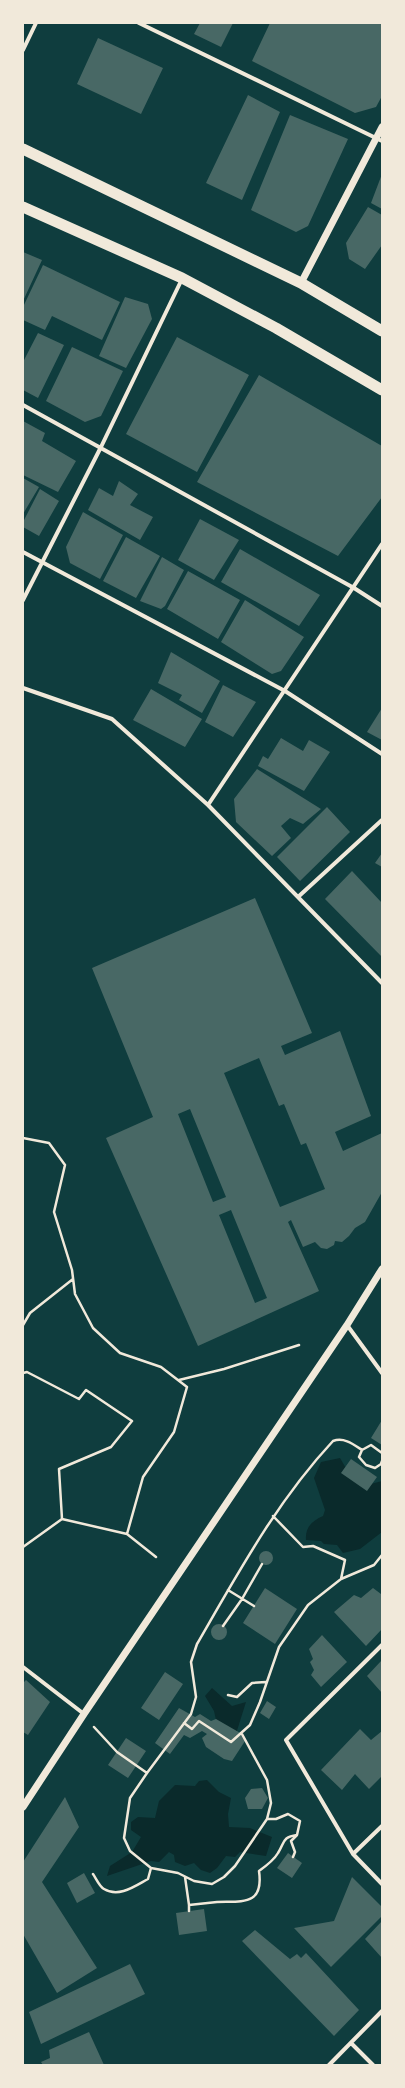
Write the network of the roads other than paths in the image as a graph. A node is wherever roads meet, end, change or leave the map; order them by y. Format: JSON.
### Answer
{"nodes":[{"id":1,"x":36,"y":23,"type":"edge"},
{"id":2,"x":139,"y":23,"type":"edge"},
{"id":3,"x":23,"y":50,"type":"edge"},
{"id":4,"x":382,"y":127,"type":"edge"},
{"id":5,"x":379,"y":139,"type":"edge"},
{"id":6,"x":23,"y":148,"type":"edge"},
{"id":7,"x":23,"y":207,"type":"edge"},
{"id":8,"x":182,"y":278,"type":"junction"},
{"id":9,"x":301,"y":283,"type":"junction"},
{"id":10,"x":382,"y":331,"type":"edge"},
{"id":11,"x":382,"y":390,"type":"edge"},
{"id":12,"x":23,"y":405,"type":"edge"},
{"id":13,"x":101,"y":447,"type":"junction"},
{"id":14,"x":382,"y":544,"type":"edge"},
{"id":15,"x":23,"y":552,"type":"edge"},
{"id":16,"x":42,"y":562,"type":"junction"},
{"id":17,"x":354,"y":588,"type":"junction"},
{"id":18,"x":23,"y":600,"type":"edge"},
{"id":19,"x":382,"y":606,"type":"edge"},
{"id":20,"x":23,"y":688,"type":"edge"},
{"id":21,"x":285,"y":691,"type":"junction"},
{"id":22,"x":382,"y":754,"type":"edge"},
{"id":23,"x":208,"y":805,"type":"junction"},
{"id":24,"x":382,"y":820,"type":"edge"},
{"id":25,"x":298,"y":897,"type":"junction"},
{"id":26,"x":382,"y":983,"type":"edge"},
{"id":27,"x":382,"y":1269,"type":"edge"},
{"id":28,"x":348,"y":1325,"type":"junction"},
{"id":29,"x":382,"y":1373,"type":"edge"},
{"id":30,"x":382,"y":1645,"type":"edge"},
{"id":31,"x":23,"y":1667,"type":"edge"},
{"id":32,"x":84,"y":1714,"type":"junction"},
{"id":33,"x":23,"y":1807,"type":"edge"},
{"id":34,"x":382,"y":1826,"type":"edge"},
{"id":35,"x":353,"y":1854,"type":"junction"},
{"id":36,"x":382,"y":1884,"type":"edge"},
{"id":37,"x":382,"y":2011,"type":"edge"},
{"id":38,"x":351,"y":2043,"type":"junction"},
{"id":39,"x":329,"y":2065,"type":"edge"},
{"id":40,"x":373,"y":2065,"type":"edge"}],
"edges":[{"from":1,"to":3,"type":"street"},
{"from":2,"to":5,"type":"street"},
{"from":4,"to":5,"type":"street"},
{"from":5,"to":9,"type":"street"},
{"from":6,"to":9,"type":"highway"},
{"from":7,"to":8,"type":"highway"},
{"from":8,"to":11,"type":"highway"},
{"from":8,"to":13,"type":"street"},
{"from":9,"to":10,"type":"highway"},
{"from":12,"to":13,"type":"street"},
{"from":13,"to":16,"type":"street"},
{"from":13,"to":17,"type":"street"},
{"from":14,"to":17,"type":"street"},
{"from":15,"to":16,"type":"street"},
{"from":16,"to":18,"type":"street"},
{"from":16,"to":21,"type":"street"},
{"from":17,"to":19,"type":"street"},
{"from":17,"to":21,"type":"street"},
{"from":20,"to":23,"type":"street"},
{"from":21,"to":22,"type":"street"},
{"from":21,"to":23,"type":"street"},
{"from":23,"to":25,"type":"street"},
{"from":24,"to":25,"type":"street"},
{"from":25,"to":26,"type":"street"},
{"from":27,"to":28,"type":"street"},
{"from":28,"to":29,"type":"street"},
{"from":28,"to":32,"type":"street"},
{"from":30,"to":35,"type":"street"},
{"from":31,"to":32,"type":"street"},
{"from":32,"to":33,"type":"street"},
{"from":34,"to":35,"type":"street"},
{"from":35,"to":36,"type":"street"},
{"from":37,"to":38,"type":"street"},
{"from":38,"to":39,"type":"street"},
{"from":38,"to":40,"type":"street"}]}
